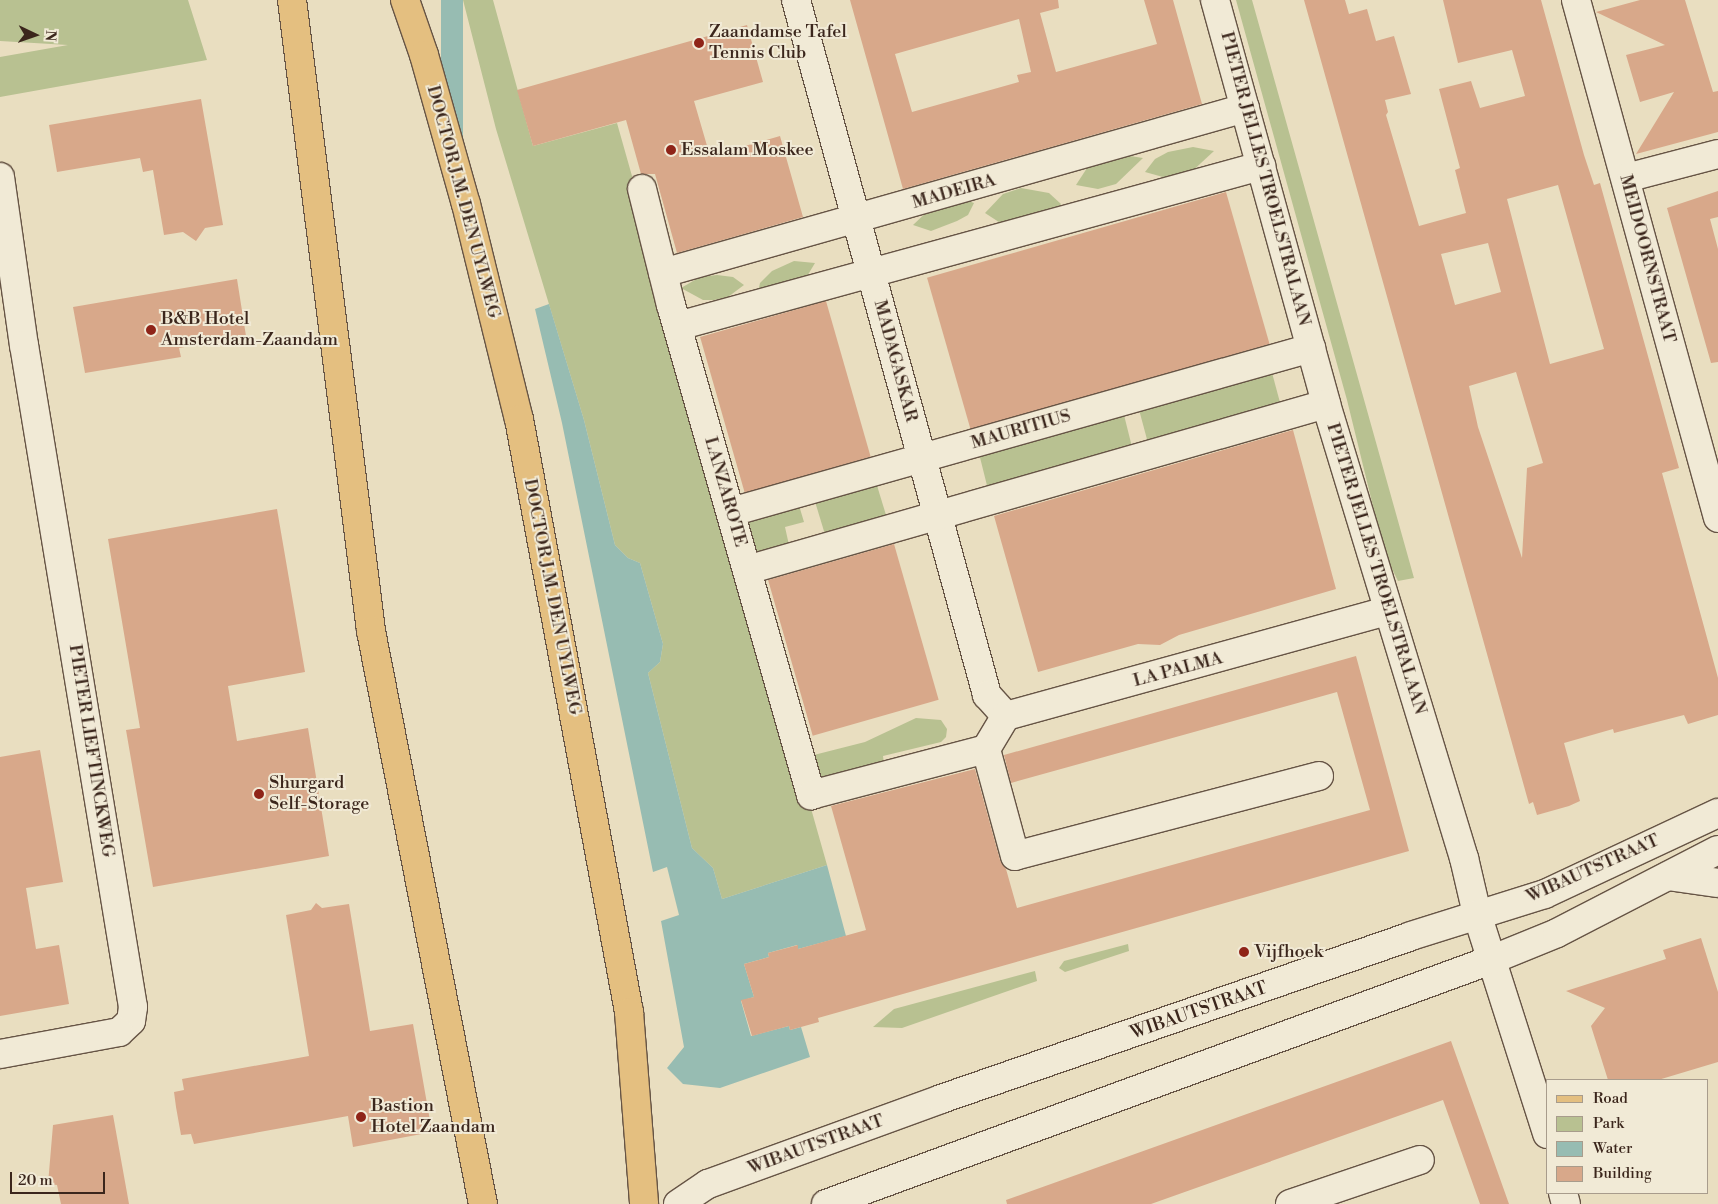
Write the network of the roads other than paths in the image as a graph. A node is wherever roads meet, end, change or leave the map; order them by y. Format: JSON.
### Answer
{"nodes":[{"id":1,"x":292,"y":0,"type":"edge"},
{"id":2,"x":405,"y":0,"type":"edge"},
{"id":3,"x":796,"y":0,"type":"edge"},
{"id":4,"x":1215,"y":0,"type":"edge"},
{"id":5,"x":1576,"y":0,"type":"edge"},
{"id":6,"x":1245,"y":108,"type":"junction"},
{"id":7,"x":1718,"y":154,"type":"edge"},
{"id":8,"x":1260,"y":166,"type":"junction"},
{"id":9,"x":0,"y":178,"type":"edge"},
{"id":10,"x":1626,"y":178,"type":"junction"},
{"id":11,"x":642,"y":189,"type":"dead end"},
{"id":12,"x":856,"y":219,"type":"junction"},
{"id":13,"x":870,"y":272,"type":"junction"},
{"id":14,"x":663,"y":273,"type":"junction"},
{"id":15,"x":678,"y":326,"type":"junction"},
{"id":16,"x":12,"y":347,"type":"edge"},
{"id":17,"x":1311,"y":348,"type":"junction"},
{"id":18,"x":1326,"y":404,"type":"junction"},
{"id":19,"x":1709,"y":451,"type":"edge"},
{"id":20,"x":922,"y":458,"type":"junction"},
{"id":21,"x":731,"y":512,"type":"junction"},
{"id":22,"x":938,"y":515,"type":"junction"},
{"id":23,"x":1718,"y":518,"type":"edge"},
{"id":24,"x":747,"y":570,"type":"junction"},
{"id":25,"x":1387,"y":611,"type":"junction"},
{"id":26,"x":1006,"y":716,"type":"junction"},
{"id":27,"x":986,"y":749,"type":"junction"},
{"id":28,"x":1319,"y":776,"type":"dead end"},
{"id":29,"x":1718,"y":813,"type":"edge"},
{"id":30,"x":1718,"y":850,"type":"edge"},
{"id":31,"x":1669,"y":876,"type":"junction"},
{"id":32,"x":1718,"y":883,"type":"edge"},
{"id":33,"x":1477,"y":914,"type":"junction"},
{"id":34,"x":1491,"y":960,"type":"junction"},
{"id":35,"x":0,"y":1054,"type":"edge"},
{"id":36,"x":1546,"y":1131,"type":"edge"},
{"id":37,"x":1420,"y":1160,"type":"dead end"},
{"id":38,"x":483,"y":1204,"type":"edge"},
{"id":39,"x":644,"y":1204,"type":"edge"},
{"id":40,"x":678,"y":1204,"type":"edge"},
{"id":41,"x":826,"y":1204,"type":"edge"},
{"id":42,"x":1290,"y":1204,"type":"edge"}],
"edges":[{"from":1,"to":38,"type":"main road"},
{"from":2,"to":39,"type":"main road","name":"DOCTOR J.M. DEN UYLWEG"},
{"from":3,"to":12,"type":"street","name":"MADAGASKAR"},
{"from":4,"to":6,"type":"street","name":"PIETER JELLES TROELSTRALAAN"},
{"from":5,"to":10,"type":"street","name":"MEIDOORNSTRAAT"},
{"from":6,"to":8,"type":"street","name":"PIETER JELLES TROELSTRALAAN"},
{"from":6,"to":12,"type":"street","name":"MADEIRA"},
{"from":7,"to":10,"type":"street"},
{"from":8,"to":13,"type":"street"},
{"from":8,"to":17,"type":"street","name":"PIETER JELLES TROELSTRALAAN"},
{"from":9,"to":16,"type":"street","name":"PIETER LIEFTINCKWEG"},
{"from":10,"to":19,"type":"street","name":"MEIDOORNSTRAAT"},
{"from":11,"to":14,"type":"street","name":"LANZAROTE"},
{"from":12,"to":13,"type":"street","name":"MADAGASKAR"},
{"from":12,"to":14,"type":"street","name":"MADEIRA"},
{"from":13,"to":15,"type":"street"},
{"from":13,"to":20,"type":"street","name":"MADAGASKAR"},
{"from":14,"to":15,"type":"street","name":"LANZAROTE"},
{"from":15,"to":21,"type":"street","name":"LANZAROTE"},
{"from":16,"to":35,"type":"street","name":"PIETER LIEFTINCKWEG"},
{"from":17,"to":18,"type":"street","name":"PIETER JELLES TROELSTRALAAN"},
{"from":17,"to":20,"type":"street","name":"MAURITIUS"},
{"from":18,"to":22,"type":"street"},
{"from":18,"to":25,"type":"street","name":"PIETER JELLES TROELSTRALAAN"},
{"from":19,"to":23,"type":"street","name":"MEIDOORNSTRAAT"},
{"from":20,"to":21,"type":"street","name":"MAURITIUS"},
{"from":20,"to":22,"type":"street","name":"MADAGASKAR"},
{"from":21,"to":24,"type":"street","name":"LANZAROTE"},
{"from":22,"to":24,"type":"street"},
{"from":22,"to":26,"type":"street","name":"MADAGASKAR"},
{"from":24,"to":27,"type":"street","name":"LANZAROTE"},
{"from":25,"to":26,"type":"street","name":"LA PALMA"},
{"from":25,"to":33,"type":"street","name":"PIETER JELLES TROELSTRALAAN"},
{"from":26,"to":27,"type":"street"},
{"from":27,"to":28,"type":"street"},
{"from":29,"to":33,"type":"street","name":"WIBAUTSTRAAT"},
{"from":30,"to":31,"type":"street"},
{"from":31,"to":32,"type":"street"},
{"from":31,"to":34,"type":"street"},
{"from":33,"to":34,"type":"street","name":"PIETER JELLES TROELSTRALAAN"},
{"from":33,"to":40,"type":"street","name":"WIBAUTSTRAAT"},
{"from":34,"to":36,"type":"street","name":"PIETER JELLES TROELSTRALAAN"},
{"from":34,"to":41,"type":"street"},
{"from":37,"to":42,"type":"street"}]}
